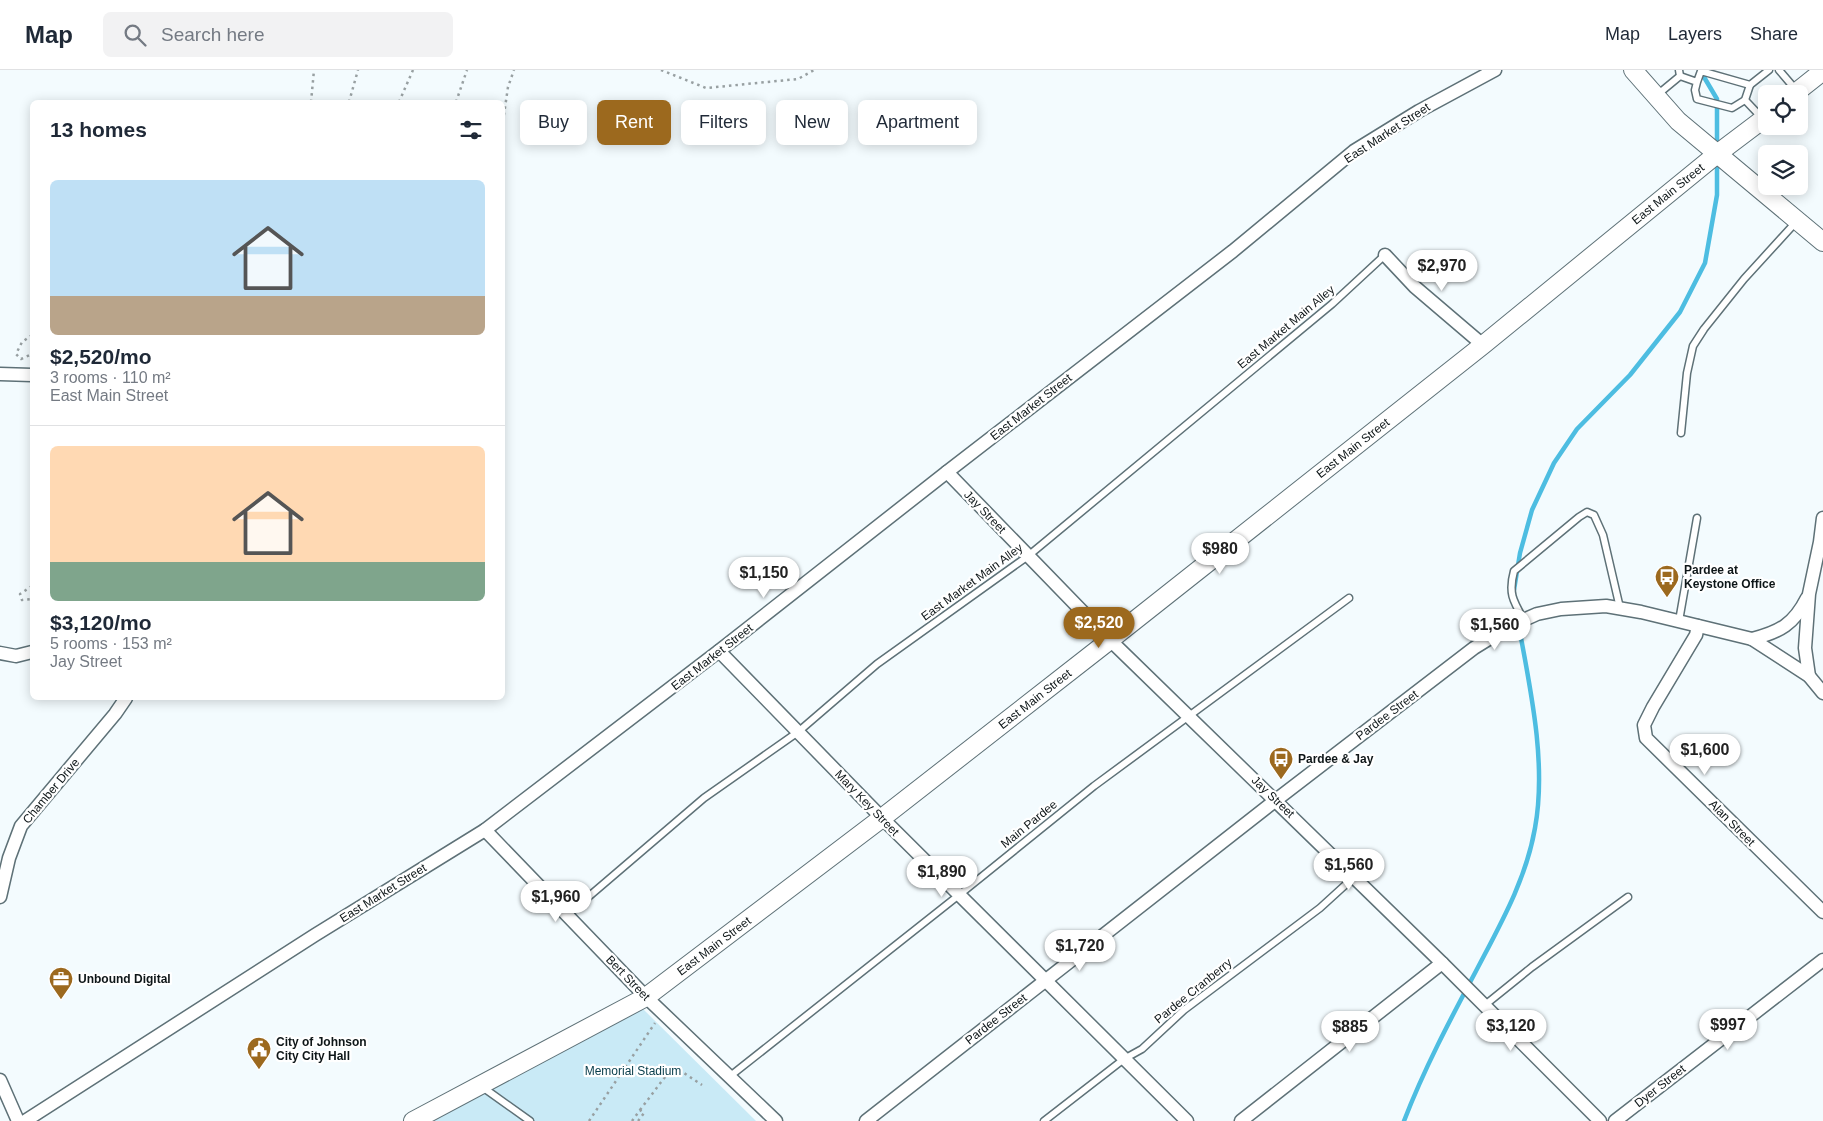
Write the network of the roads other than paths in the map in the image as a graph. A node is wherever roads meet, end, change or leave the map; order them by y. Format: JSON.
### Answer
{"nodes":[{"id":1,"x":1494,"y":70,"type":"edge"},
{"id":2,"x":1633,"y":70,"type":"edge"},
{"id":3,"x":1769,"y":70,"type":"edge"},
{"id":4,"x":1779,"y":70,"type":"edge"},
{"id":5,"x":1823,"y":71,"type":"edge"},
{"id":6,"x":1680,"y":73,"type":"edge"},
{"id":7,"x":1697,"y":82,"type":"junction"},
{"id":8,"x":1750,"y":84,"type":"junction"},
{"id":9,"x":1790,"y":85,"type":"edge"},
{"id":10,"x":1804,"y":85,"type":"edge"},
{"id":11,"x":1656,"y":95,"type":"junction"},
{"id":12,"x":1745,"y":100,"type":"junction"},
{"id":13,"x":1758,"y":112,"type":"edge"},
{"id":14,"x":1758,"y":123,"type":"edge"},
{"id":15,"x":1717,"y":154,"type":"junction"},
{"id":16,"x":1797,"y":221,"type":"junction"},
{"id":17,"x":1823,"y":242,"type":"edge"},
{"id":18,"x":1385,"y":255,"type":"joint"},
{"id":19,"x":1483,"y":345,"type":"junction"},
{"id":20,"x":0,"y":374,"type":"edge"},
{"id":21,"x":30,"y":375,"type":"edge"},
{"id":22,"x":1681,"y":433,"type":"dead end"},
{"id":23,"x":947,"y":472,"type":"junction"},
{"id":24,"x":1698,"y":518,"type":"dead end"},
{"id":25,"x":1823,"y":518,"type":"edge"},
{"id":26,"x":1822,"y":543,"type":"edge"},
{"id":27,"x":1028,"y":556,"type":"junction"},
{"id":28,"x":1809,"y":594,"type":"junction"},
{"id":29,"x":1349,"y":598,"type":"dead end"},
{"id":30,"x":1620,"y":608,"type":"junction"},
{"id":31,"x":1524,"y":620,"type":"junction"},
{"id":32,"x":1679,"y":622,"type":"junction"},
{"id":33,"x":1698,"y":626,"type":"junction"},
{"id":34,"x":1752,"y":639,"type":"junction"},
{"id":35,"x":1110,"y":640,"type":"junction"},
{"id":36,"x":719,"y":651,"type":"junction"},
{"id":37,"x":30,"y":652,"type":"edge"},
{"id":38,"x":0,"y":653,"type":"edge"},
{"id":39,"x":1810,"y":676,"type":"junction"},
{"id":40,"x":1823,"y":693,"type":"edge"},
{"id":41,"x":125,"y":700,"type":"edge"},
{"id":42,"x":1189,"y":717,"type":"junction"},
{"id":43,"x":798,"y":732,"type":"junction"},
{"id":44,"x":1276,"y":800,"type":"junction"},
{"id":45,"x":882,"y":818,"type":"junction"},
{"id":46,"x":485,"y":830,"type":"junction"},
{"id":47,"x":1354,"y":877,"type":"junction"},
{"id":48,"x":959,"y":895,"type":"junction"},
{"id":49,"x":0,"y":897,"type":"edge"},
{"id":50,"x":1628,"y":897,"type":"dead end"},
{"id":51,"x":1823,"y":912,"type":"edge"},
{"id":52,"x":566,"y":916,"type":"junction"},
{"id":53,"x":1823,"y":960,"type":"edge"},
{"id":54,"x":1442,"y":963,"type":"junction"},
{"id":55,"x":1045,"y":981,"type":"junction"},
{"id":56,"x":646,"y":997,"type":"junction"},
{"id":57,"x":1485,"y":1005,"type":"junction"},
{"id":58,"x":1124,"y":1059,"type":"junction"},
{"id":59,"x":729,"y":1077,"type":"junction"},
{"id":60,"x":0,"y":1080,"type":"edge"},
{"id":61,"x":480,"y":1085,"type":"junction"},
{"id":62,"x":18,"y":1121,"type":"edge"},
{"id":63,"x":25,"y":1121,"type":"edge"},
{"id":64,"x":413,"y":1121,"type":"edge"},
{"id":65,"x":530,"y":1121,"type":"edge"},
{"id":66,"x":776,"y":1121,"type":"edge"},
{"id":67,"x":866,"y":1121,"type":"edge"},
{"id":68,"x":1044,"y":1121,"type":"edge"},
{"id":69,"x":1187,"y":1121,"type":"edge"},
{"id":70,"x":1241,"y":1121,"type":"edge"},
{"id":71,"x":1600,"y":1121,"type":"edge"},
{"id":72,"x":1615,"y":1121,"type":"edge"}],
"edges":[{"from":1,"to":23,"type":"street","name":"East Market Street"},
{"from":2,"to":11,"type":"main road"},
{"from":3,"to":8,"type":"lane"},
{"from":4,"to":9,"type":"lane"},
{"from":5,"to":10,"type":"main road"},
{"from":6,"to":7,"type":"lane"},
{"from":6,"to":11,"type":"lane"},
{"from":7,"to":8,"type":"lane"},
{"from":7,"to":12,"type":"lane"},
{"from":8,"to":12,"type":"lane"},
{"from":11,"to":15,"type":"main road"},
{"from":12,"to":13,"type":"lane"},
{"from":14,"to":15,"type":"main road","name":"East Main Street"},
{"from":15,"to":16,"type":"main road"},
{"from":15,"to":19,"type":"main road","name":"East Main Street"},
{"from":16,"to":17,"type":"main road"},
{"from":16,"to":22,"type":"lane"},
{"from":18,"to":19,"type":"street"},
{"from":18,"to":27,"type":"lane","name":"East Market Main Alley"},
{"from":19,"to":35,"type":"main road","name":"East Main Street"},
{"from":20,"to":21,"type":"street"},
{"from":23,"to":27,"type":"street","name":"Jay Street"},
{"from":23,"to":36,"type":"street","name":"East Market Street"},
{"from":24,"to":32,"type":"lane"},
{"from":25,"to":26,"type":"street"},
{"from":26,"to":28,"type":"street"},
{"from":27,"to":35,"type":"street","name":"Jay Street"},
{"from":27,"to":43,"type":"lane","name":"East Market Main Alley"},
{"from":28,"to":34,"type":"street"},
{"from":28,"to":39,"type":"street"},
{"from":29,"to":42,"type":"lane","name":"Main Pardee"},
{"from":30,"to":31,"type":"street","name":"Pardee Street"},
{"from":30,"to":31,"type":"lane"},
{"from":30,"to":32,"type":"street","name":"Pardee Street"},
{"from":31,"to":44,"type":"street","name":"Pardee Street"},
{"from":32,"to":33,"type":"street","name":"Pardee Street"},
{"from":33,"to":34,"type":"street","name":"Pardee Street"},
{"from":33,"to":51,"type":"street","name":"Alan Street"},
{"from":34,"to":39,"type":"street","name":"Pardee Street"},
{"from":35,"to":42,"type":"street","name":"Jay Street"},
{"from":35,"to":45,"type":"main road","name":"East Main Street"},
{"from":36,"to":43,"type":"street","name":"Mary Key Street"},
{"from":36,"to":46,"type":"street","name":"East Market Street"},
{"from":37,"to":38,"type":"street"},
{"from":39,"to":40,"type":"street"},
{"from":41,"to":49,"type":"street","name":"Chamber Drive"},
{"from":42,"to":44,"type":"street","name":"Jay Street"},
{"from":42,"to":48,"type":"lane","name":"Main Pardee"},
{"from":43,"to":45,"type":"street","name":"Mary Key Street"},
{"from":43,"to":52,"type":"lane","name":"East Market Main Alley"},
{"from":44,"to":47,"type":"street","name":"Jay Street"},
{"from":44,"to":55,"type":"street","name":"Pardee Street"},
{"from":45,"to":48,"type":"street","name":"Mary Key Street"},
{"from":45,"to":56,"type":"main road","name":"East Main Street"},
{"from":46,"to":52,"type":"street","name":"Bert Street"},
{"from":46,"to":63,"type":"street","name":"East Market Street"},
{"from":47,"to":54,"type":"street","name":"Jay Street"},
{"from":47,"to":58,"type":"lane","name":"Pardee Cranberry"},
{"from":48,"to":55,"type":"street","name":"Mary Key Street"},
{"from":48,"to":59,"type":"lane","name":"Main Pardee"},
{"from":50,"to":57,"type":"lane"},
{"from":52,"to":56,"type":"street","name":"Bert Street"},
{"from":53,"to":72,"type":"street","name":"Dyer Street"},
{"from":54,"to":57,"type":"street","name":"Jay Street"},
{"from":54,"to":70,"type":"street"},
{"from":55,"to":58,"type":"street","name":"Mary Key Street"},
{"from":55,"to":67,"type":"street","name":"Pardee Street"},
{"from":56,"to":59,"type":"street","name":"Bert Street"},
{"from":56,"to":61,"type":"main road","name":"East Main Street"},
{"from":57,"to":71,"type":"street","name":"Jay Street"},
{"from":58,"to":68,"type":"lane","name":"Pardee Cranberry"},
{"from":58,"to":69,"type":"street","name":"Mary Key Street"},
{"from":59,"to":66,"type":"street","name":"Bert Street"},
{"from":60,"to":62,"type":"street"},
{"from":61,"to":64,"type":"main road","name":"East Main Street"},
{"from":61,"to":65,"type":"lane"}]}
